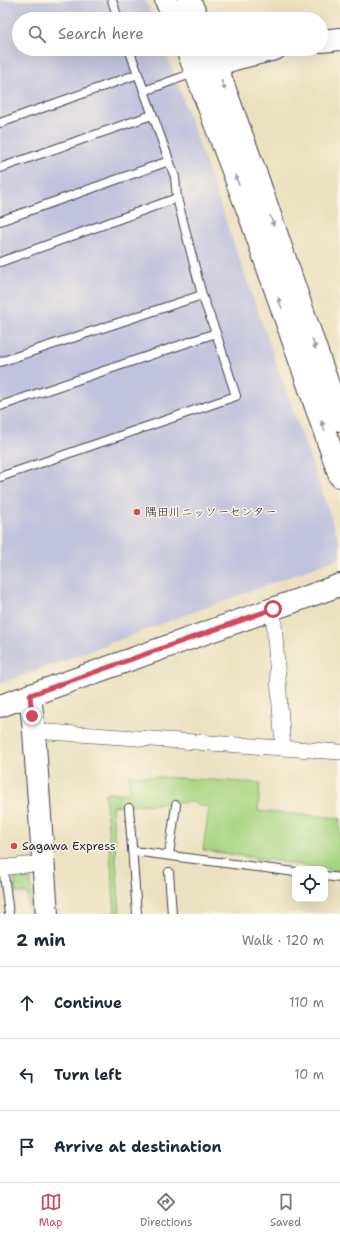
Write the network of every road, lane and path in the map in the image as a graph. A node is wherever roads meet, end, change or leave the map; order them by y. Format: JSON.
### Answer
{"nodes":[{"id":1,"x":112,"y":0,"type":"edge"},
{"id":2,"x":166,"y":0,"type":"edge"},
{"id":3,"x":189,"y":0,"type":"edge"},
{"id":4,"x":116,"y":12,"type":"edge"},
{"id":5,"x":171,"y":12,"type":"edge"},
{"id":6,"x":195,"y":12,"type":"edge"},
{"id":7,"x":340,"y":38,"type":"edge"},
{"id":8,"x":328,"y":40,"type":"edge"},
{"id":9,"x":132,"y":56,"type":"edge"},
{"id":10,"x":198,"y":56,"type":"edge"},
{"id":11,"x":244,"y":56,"type":"edge"},
{"id":12,"x":207,"y":62,"type":"edge"},
{"id":13,"x":138,"y":74,"type":"junction"},
{"id":14,"x":144,"y":91,"type":"junction"},
{"id":15,"x":152,"y":115,"type":"junction"},
{"id":16,"x":0,"y":123,"type":"edge"},
{"id":17,"x":169,"y":161,"type":"junction"},
{"id":18,"x":0,"y":168,"type":"edge"},
{"id":19,"x":177,"y":198,"type":"junction"},
{"id":20,"x":0,"y":221,"type":"edge"},
{"id":21,"x":0,"y":262,"type":"edge"},
{"id":22,"x":202,"y":295,"type":"junction"},
{"id":23,"x":216,"y":333,"type":"junction"},
{"id":24,"x":0,"y":362,"type":"edge"},
{"id":25,"x":0,"y":406,"type":"edge"},
{"id":26,"x":340,"y":420,"type":"edge"},
{"id":27,"x":340,"y":476,"type":"edge"},
{"id":28,"x":0,"y":477,"type":"edge"},
{"id":29,"x":340,"y":585,"type":"edge"},
{"id":30,"x":273,"y":609,"type":"junction"},
{"id":31,"x":30,"y":695,"type":"junction"},
{"id":32,"x":0,"y":706,"type":"edge"},
{"id":33,"x":34,"y":731,"type":"junction"},
{"id":34,"x":283,"y":748,"type":"junction"},
{"id":35,"x":340,"y":752,"type":"edge"},
{"id":36,"x":176,"y":805,"type":"dead end"},
{"id":37,"x":130,"y":808,"type":"dead end"},
{"id":38,"x":133,"y":851,"type":"junction"},
{"id":39,"x":169,"y":855,"type":"junction"},
{"id":40,"x":44,"y":863,"type":"junction"},
{"id":41,"x":2,"y":867,"type":"edge"},
{"id":42,"x":169,"y":872,"type":"dead end"},
{"id":43,"x":292,"y":872,"type":"edge"},
{"id":44,"x":328,"y":876,"type":"edge"},
{"id":45,"x":340,"y":878,"type":"edge"},
{"id":46,"x":9,"y":914,"type":"edge"},
{"id":47,"x":47,"y":914,"type":"edge"},
{"id":48,"x":137,"y":914,"type":"edge"},
{"id":49,"x":172,"y":914,"type":"edge"}],
"edges":[{"from":1,"to":4,"type":"lane"},
{"from":2,"to":5,"type":"street"},
{"from":3,"to":6,"type":"street"},
{"from":7,"to":8,"type":"street"},
{"from":9,"to":13,"type":"lane"},
{"from":10,"to":12,"type":"street"},
{"from":11,"to":12,"type":"street"},
{"from":12,"to":14,"type":"lane"},
{"from":12,"to":26,"type":"street","one_way":true},
{"from":27,"to":12,"type":"street","one_way":true},
{"from":13,"to":14,"type":"lane"},
{"from":13,"to":16,"type":"lane"},
{"from":14,"to":15,"type":"lane"},
{"from":15,"to":17,"type":"lane"},
{"from":15,"to":18,"type":"lane"},
{"from":17,"to":19,"type":"lane"},
{"from":17,"to":20,"type":"lane"},
{"from":19,"to":21,"type":"lane"},
{"from":19,"to":22,"type":"lane"},
{"from":22,"to":23,"type":"lane"},
{"from":22,"to":24,"type":"lane"},
{"from":23,"to":25,"type":"lane"},
{"from":23,"to":28,"type":"lane"},
{"from":29,"to":30,"type":"street"},
{"from":30,"to":31,"type":"street"},
{"from":30,"to":34,"type":"street"},
{"from":31,"to":32,"type":"street"},
{"from":31,"to":33,"type":"street"},
{"from":33,"to":34,"type":"street"},
{"from":33,"to":40,"type":"street"},
{"from":34,"to":35,"type":"street"},
{"from":36,"to":39,"type":"lane"},
{"from":37,"to":38,"type":"lane"},
{"from":38,"to":39,"type":"lane"},
{"from":38,"to":48,"type":"lane"},
{"from":39,"to":43,"type":"lane"},
{"from":40,"to":41,"type":"street"},
{"from":40,"to":47,"type":"street"},
{"from":41,"to":46,"type":"lane"},
{"from":42,"to":49,"type":"lane"},
{"from":44,"to":45,"type":"lane"}]}
